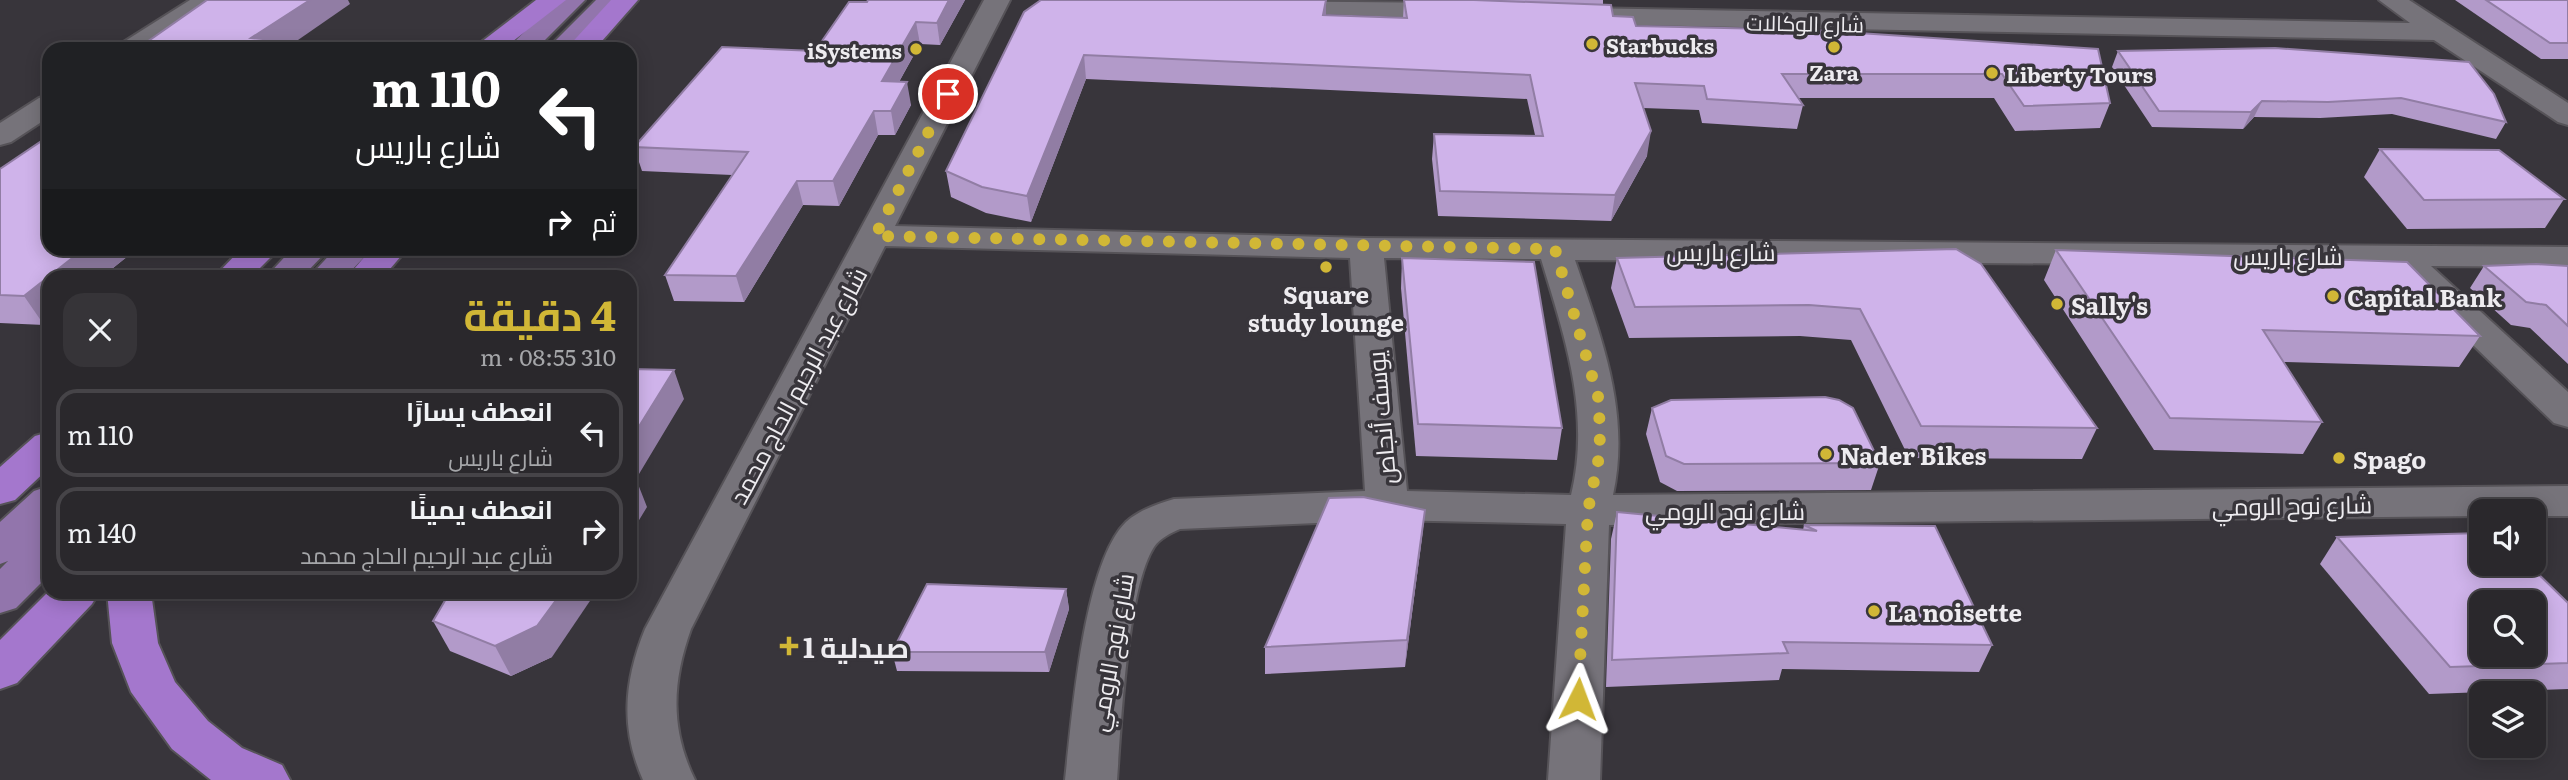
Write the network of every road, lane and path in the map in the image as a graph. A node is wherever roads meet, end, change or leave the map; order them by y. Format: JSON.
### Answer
{"nodes":[{"id":1,"x":207,"y":0,"type":"edge"},
{"id":2,"x":553,"y":0,"type":"edge"},
{"id":3,"x":572,"y":0,"type":"edge"},
{"id":4,"x":611,"y":0,"type":"edge"},
{"id":5,"x":625,"y":0,"type":"edge"},
{"id":6,"x":997,"y":0,"type":"edge"},
{"id":7,"x":1169,"y":0,"type":"edge"},
{"id":8,"x":1869,"y":0,"type":"edge"},
{"id":9,"x":2083,"y":0,"type":"edge"},
{"id":10,"x":2392,"y":0,"type":"edge"},
{"id":11,"x":1336,"y":3,"type":"edge"},
{"id":12,"x":1644,"y":9,"type":"edge"},
{"id":13,"x":1476,"y":12,"type":"edge"},
{"id":14,"x":1555,"y":15,"type":"edge"},
{"id":15,"x":1903,"y":24,"type":"junction"},
{"id":16,"x":2126,"y":29,"type":"junction"},
{"id":17,"x":2441,"y":33,"type":"junction"},
{"id":18,"x":143,"y":42,"type":"edge"},
{"id":19,"x":496,"y":42,"type":"edge"},
{"id":20,"x":528,"y":42,"type":"edge"},
{"id":21,"x":568,"y":42,"type":"edge"},
{"id":22,"x":586,"y":42,"type":"edge"},
{"id":23,"x":42,"y":108,"type":"edge"},
{"id":24,"x":2568,"y":116,"type":"edge"},
{"id":25,"x":2,"y":132,"type":"edge"},
{"id":26,"x":875,"y":236,"type":"junction"},
{"id":27,"x":1366,"y":248,"type":"junction"},
{"id":28,"x":1555,"y":249,"type":"junction"},
{"id":29,"x":2398,"y":254,"type":"junction"},
{"id":30,"x":254,"y":256,"type":"edge"},
{"id":31,"x":305,"y":256,"type":"edge"},
{"id":32,"x":348,"y":256,"type":"edge"},
{"id":33,"x":384,"y":256,"type":"edge"},
{"id":34,"x":2568,"y":257,"type":"edge"},
{"id":35,"x":239,"y":270,"type":"edge"},
{"id":36,"x":290,"y":270,"type":"edge"},
{"id":37,"x":333,"y":270,"type":"edge"},
{"id":38,"x":371,"y":270,"type":"edge"},
{"id":39,"x":2568,"y":414,"type":"edge"},
{"id":40,"x":42,"y":451,"type":"edge"},
{"id":41,"x":4,"y":485,"type":"edge"},
{"id":42,"x":2568,"y":501,"type":"edge"},
{"id":43,"x":1387,"y":505,"type":"junction"},
{"id":44,"x":42,"y":508,"type":"edge"},
{"id":45,"x":1588,"y":510,"type":"junction"},
{"id":46,"x":0,"y":548,"type":"edge"},
{"id":47,"x":42,"y":555,"type":"edge"},
{"id":48,"x":0,"y":596,"type":"edge"},
{"id":49,"x":69,"y":599,"type":"edge"},
{"id":50,"x":130,"y":599,"type":"edge"},
{"id":51,"x":0,"y":670,"type":"edge"},
{"id":52,"x":264,"y":780,"type":"edge"},
{"id":53,"x":668,"y":780,"type":"edge"},
{"id":54,"x":1091,"y":780,"type":"edge"},
{"id":55,"x":1574,"y":780,"type":"edge"}],
"edges":[{"from":1,"to":18,"type":"street"},
{"from":2,"to":19,"type":"highway"},
{"from":3,"to":20,"type":"main road"},
{"from":4,"to":21,"type":"main road"},
{"from":5,"to":22,"type":"highway"},
{"from":6,"to":26,"type":"street","name":"شارع عبد الرحيم الحاج محمد"},
{"from":7,"to":11,"type":"street"},
{"from":8,"to":15,"type":"street"},
{"from":9,"to":16,"type":"street"},
{"from":10,"to":17,"type":"street"},
{"from":11,"to":13,"type":"street"},
{"from":12,"to":14,"type":"street","name":"شارع الوكالات"},
{"from":12,"to":15,"type":"street","name":"شارع الوكالات"},
{"from":15,"to":16,"type":"street","name":"شارع الوكالات"},
{"from":16,"to":17,"type":"street","name":"شارع الوكالات"},
{"from":17,"to":24,"type":"street"},
{"from":23,"to":25,"type":"street"},
{"from":26,"to":27,"type":"street","name":"شارع باريس"},
{"from":26,"to":53,"type":"street","name":"شارع عبد الرحيم الحاج محمد"},
{"from":27,"to":28,"type":"street","name":"شارع باريس"},
{"from":27,"to":43,"type":"street","name":"يوسف أنجاص"},
{"from":28,"to":29,"type":"street","name":"شارع باريس"},
{"from":28,"to":45,"type":"street"},
{"from":29,"to":34,"type":"street","name":"شارع باريس"},
{"from":29,"to":39,"type":"street"},
{"from":30,"to":35,"type":"highway"},
{"from":31,"to":36,"type":"main road"},
{"from":32,"to":37,"type":"main road"},
{"from":33,"to":38,"type":"highway"},
{"from":40,"to":41,"type":"highway"},
{"from":42,"to":45,"type":"street","name":"شارع نوح الرومي"},
{"from":43,"to":45,"type":"street","name":"شارع نوح الرومي"},
{"from":43,"to":54,"type":"street","name":"شارع نوح الرومي"},
{"from":44,"to":46,"type":"main road"},
{"from":45,"to":55,"type":"street"},
{"from":47,"to":48,"type":"main road"},
{"from":49,"to":51,"type":"highway"},
{"from":50,"to":52,"type":"highway"}]}
